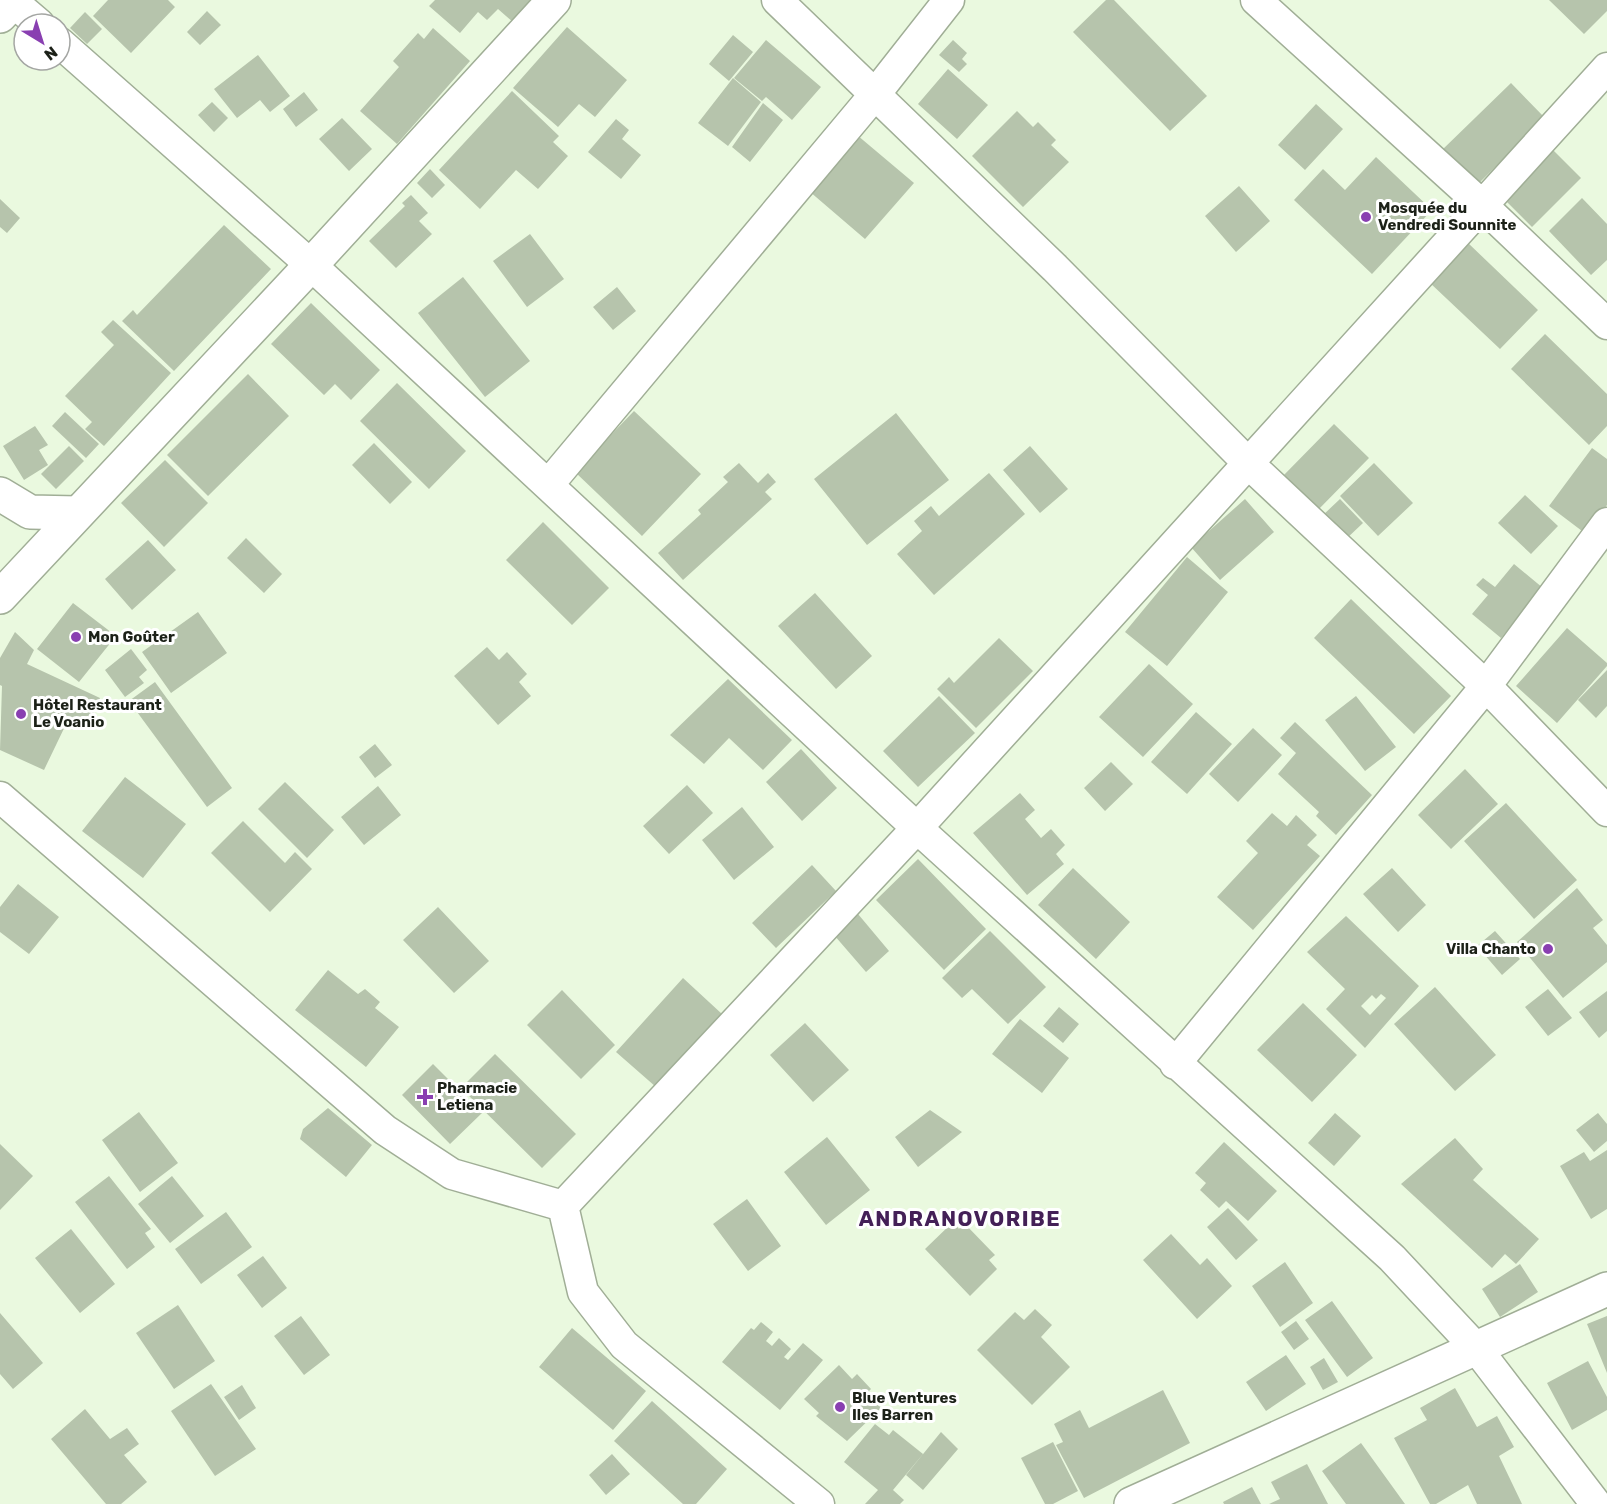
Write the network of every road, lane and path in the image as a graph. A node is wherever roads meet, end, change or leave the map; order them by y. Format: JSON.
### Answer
{"nodes":[{"id":1,"x":554,"y":0,"type":"edge"},
{"id":2,"x":777,"y":0,"type":"edge"},
{"id":3,"x":949,"y":0,"type":"edge"},
{"id":4,"x":1256,"y":0,"type":"edge"},
{"id":5,"x":72,"y":54,"type":"edge"},
{"id":6,"x":1607,"y":68,"type":"edge"},
{"id":7,"x":876,"y":93,"type":"junction"},
{"id":8,"x":1483,"y":206,"type":"junction"},
{"id":9,"x":311,"y":265,"type":"junction"},
{"id":10,"x":1607,"y":324,"type":"edge"},
{"id":11,"x":1249,"y":464,"type":"junction"},
{"id":12,"x":548,"y":484,"type":"junction"},
{"id":13,"x":0,"y":494,"type":"edge"},
{"id":14,"x":78,"y":513,"type":"junction"},
{"id":15,"x":1607,"y":523,"type":"edge"},
{"id":16,"x":0,"y":597,"type":"edge"},
{"id":17,"x":1486,"y":686,"type":"junction"},
{"id":18,"x":0,"y":797,"type":"edge"},
{"id":19,"x":1607,"y":811,"type":"edge"},
{"id":20,"x":917,"y":828,"type":"junction"},
{"id":21,"x":1175,"y":1064,"type":"junction"},
{"id":22,"x":563,"y":1206,"type":"junction"},
{"id":23,"x":1607,"y":1289,"type":"edge"},
{"id":24,"x":1477,"y":1349,"type":"junction"},
{"id":25,"x":819,"y":1504,"type":"edge"},
{"id":26,"x":1131,"y":1504,"type":"edge"},
{"id":27,"x":1596,"y":1504,"type":"edge"}],
"edges":[{"from":1,"to":9,"type":"street"},
{"from":2,"to":7,"type":"street"},
{"from":3,"to":7,"type":"street"},
{"from":4,"to":8,"type":"street"},
{"from":5,"to":9,"type":"street"},
{"from":6,"to":8,"type":"street"},
{"from":7,"to":11,"type":"street"},
{"from":7,"to":12,"type":"street"},
{"from":8,"to":10,"type":"street"},
{"from":8,"to":11,"type":"street"},
{"from":9,"to":12,"type":"street"},
{"from":9,"to":14,"type":"street"},
{"from":11,"to":17,"type":"street"},
{"from":11,"to":20,"type":"street"},
{"from":12,"to":20,"type":"street"},
{"from":13,"to":14,"type":"street"},
{"from":14,"to":16,"type":"street"},
{"from":15,"to":17,"type":"street"},
{"from":17,"to":19,"type":"street"},
{"from":17,"to":21,"type":"street"},
{"from":18,"to":22,"type":"street"},
{"from":20,"to":21,"type":"street"},
{"from":20,"to":22,"type":"street"},
{"from":21,"to":24,"type":"street"},
{"from":22,"to":25,"type":"street"},
{"from":23,"to":24,"type":"street"},
{"from":24,"to":26,"type":"street"},
{"from":24,"to":27,"type":"street"}]}
